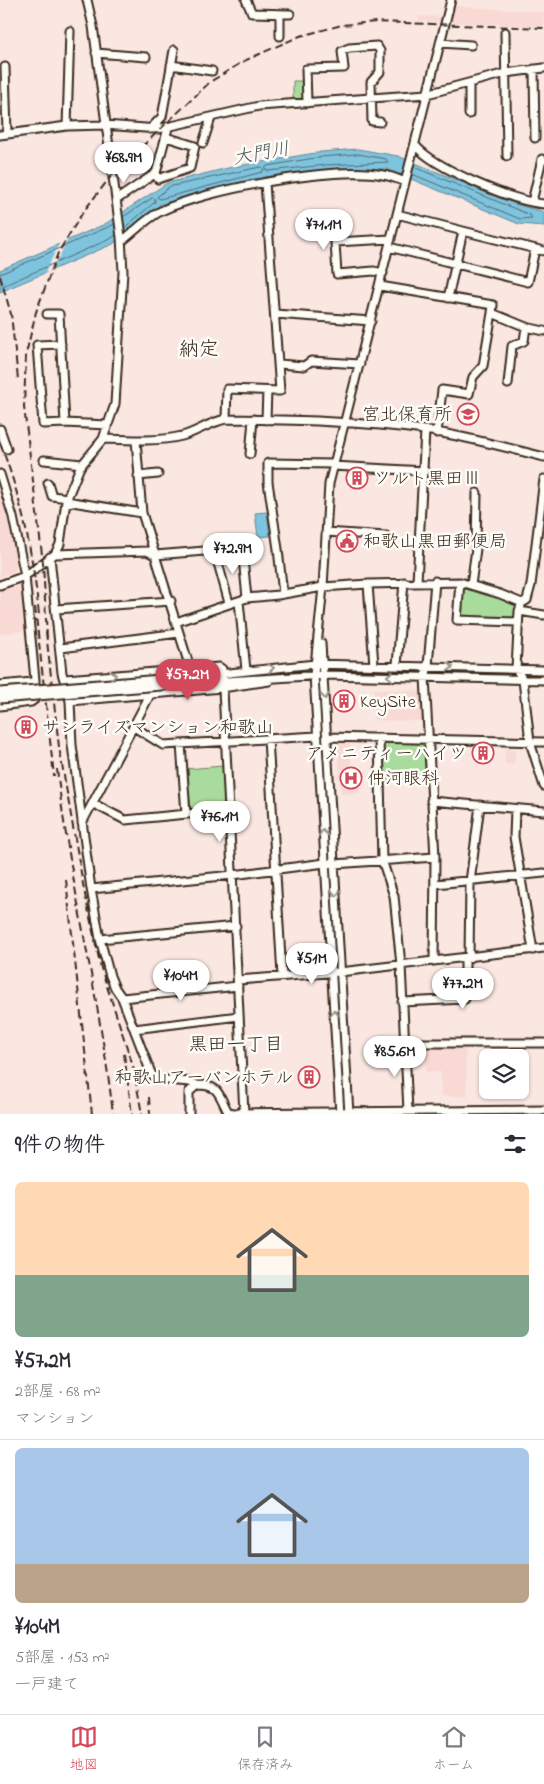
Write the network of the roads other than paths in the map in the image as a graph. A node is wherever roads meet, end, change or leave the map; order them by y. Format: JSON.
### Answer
{"nodes":[{"id":1,"x":87,"y":0,"type":"edge"},
{"id":2,"x":246,"y":0,"type":"edge"},
{"id":3,"x":451,"y":0,"type":"edge"},
{"id":4,"x":280,"y":14,"type":"junction"},
{"id":5,"x":290,"y":14,"type":"dead end"},
{"id":6,"x":70,"y":31,"type":"dead end"},
{"id":7,"x":505,"y":32,"type":"dead end"},
{"id":8,"x":280,"y":36,"type":"dead end"},
{"id":9,"x":440,"y":43,"type":"junction"},
{"id":10,"x":471,"y":45,"type":"dead end"},
{"id":11,"x":174,"y":50,"type":"dead end"},
{"id":12,"x":96,"y":53,"type":"junction"},
{"id":13,"x":146,"y":56,"type":"dead end"},
{"id":14,"x":171,"y":65,"type":"junction"},
{"id":15,"x":5,"y":67,"type":"dead end"},
{"id":16,"x":544,"y":68,"type":"edge"},
{"id":17,"x":534,"y":69,"type":"junction"},
{"id":18,"x":212,"y":71,"type":"dead end"},
{"id":19,"x":506,"y":73,"type":"junction"},
{"id":20,"x":469,"y":83,"type":"junction"},
{"id":21,"x":427,"y":94,"type":"junction"},
{"id":22,"x":372,"y":98,"type":"junction"},
{"id":23,"x":307,"y":103,"type":"junction"},
{"id":24,"x":469,"y":114,"type":"dead end"},
{"id":25,"x":211,"y":118,"type":"junction"},
{"id":26,"x":380,"y":122,"type":"dead end"},
{"id":27,"x":106,"y":124,"type":"junction"},
{"id":28,"x":67,"y":126,"type":"junction"},
{"id":29,"x":168,"y":128,"type":"junction"},
{"id":30,"x":150,"y":129,"type":"junction"},
{"id":31,"x":4,"y":134,"type":"edge"},
{"id":32,"x":166,"y":137,"type":"junction"},
{"id":33,"x":535,"y":138,"type":"dead end"},
{"id":34,"x":203,"y":143,"type":"dead end"},
{"id":35,"x":414,"y":147,"type":"junction"},
{"id":36,"x":507,"y":156,"type":"dead end"},
{"id":37,"x":544,"y":160,"type":"edge"},
{"id":38,"x":156,"y":173,"type":"junction"},
{"id":39,"x":405,"y":180,"type":"junction"},
{"id":40,"x":265,"y":183,"type":"junction"},
{"id":41,"x":532,"y":202,"type":"junction"},
{"id":42,"x":117,"y":203,"type":"junction"},
{"id":43,"x":544,"y":204,"type":"edge"},
{"id":44,"x":397,"y":214,"type":"junction"},
{"id":45,"x":463,"y":231,"type":"junction"},
{"id":46,"x":121,"y":239,"type":"junction"},
{"id":47,"x":391,"y":239,"type":"junction"},
{"id":48,"x":389,"y":247,"type":"junction"},
{"id":49,"x":535,"y":249,"type":"junction"},
{"id":50,"x":544,"y":251,"type":"edge"},
{"id":51,"x":456,"y":264,"type":"junction"},
{"id":52,"x":383,"y":273,"type":"junction"},
{"id":53,"x":380,"y":286,"type":"junction"},
{"id":54,"x":448,"y":298,"type":"junction"},
{"id":55,"x":492,"y":313,"type":"junction"},
{"id":56,"x":47,"y":314,"type":"dead end"},
{"id":57,"x":275,"y":314,"type":"junction"},
{"id":58,"x":371,"y":321,"type":"junction"},
{"id":59,"x":526,"y":327,"type":"junction"},
{"id":60,"x":544,"y":331,"type":"edge"},
{"id":61,"x":61,"y":344,"type":"junction"},
{"id":62,"x":279,"y":364,"type":"junction"},
{"id":63,"x":360,"y":364,"type":"junction"},
{"id":64,"x":508,"y":384,"type":"dead end"},
{"id":65,"x":267,"y":391,"type":"junction"},
{"id":66,"x":226,"y":419,"type":"junction"},
{"id":67,"x":253,"y":419,"type":"junction"},
{"id":68,"x":266,"y":420,"type":"junction"},
{"id":69,"x":345,"y":422,"type":"junction"},
{"id":70,"x":65,"y":424,"type":"junction"},
{"id":71,"x":108,"y":425,"type":"junction"},
{"id":72,"x":0,"y":429,"type":"edge"},
{"id":73,"x":425,"y":430,"type":"junction"},
{"id":74,"x":437,"y":433,"type":"junction"},
{"id":75,"x":103,"y":439,"type":"junction"},
{"id":76,"x":136,"y":440,"type":"junction"},
{"id":77,"x":7,"y":448,"type":"dead end"},
{"id":78,"x":250,"y":454,"type":"dead end"},
{"id":79,"x":544,"y":457,"type":"edge"},
{"id":80,"x":46,"y":459,"type":"dead end"},
{"id":81,"x":82,"y":464,"type":"junction"},
{"id":82,"x":334,"y":465,"type":"junction"},
{"id":83,"x":425,"y":471,"type":"junction"},
{"id":84,"x":0,"y":474,"type":"edge"},
{"id":85,"x":158,"y":474,"type":"dead end"},
{"id":86,"x":138,"y":476,"type":"junction"},
{"id":87,"x":544,"y":479,"type":"edge"},
{"id":88,"x":48,"y":483,"type":"dead end"},
{"id":89,"x":477,"y":493,"type":"dead end"},
{"id":90,"x":67,"y":499,"type":"junction"},
{"id":91,"x":142,"y":513,"type":"junction"},
{"id":92,"x":326,"y":532,"type":"junction"},
{"id":93,"x":386,"y":536,"type":"dead end"},
{"id":94,"x":540,"y":542,"type":"edge"},
{"id":95,"x":215,"y":552,"type":"junction"},
{"id":96,"x":155,"y":555,"type":"junction"},
{"id":97,"x":53,"y":556,"type":"junction"},
{"id":98,"x":25,"y":576,"type":"junction"},
{"id":99,"x":435,"y":581,"type":"junction"},
{"id":100,"x":404,"y":582,"type":"junction"},
{"id":101,"x":417,"y":582,"type":"junction"},
{"id":102,"x":460,"y":582,"type":"junction"},
{"id":103,"x":368,"y":584,"type":"junction"},
{"id":104,"x":0,"y":585,"type":"edge"},
{"id":105,"x":471,"y":585,"type":"junction"},
{"id":106,"x":323,"y":587,"type":"junction"},
{"id":107,"x":282,"y":594,"type":"junction"},
{"id":108,"x":243,"y":599,"type":"junction"},
{"id":109,"x":171,"y":601,"type":"junction"},
{"id":110,"x":229,"y":603,"type":"junction"},
{"id":111,"x":522,"y":603,"type":"junction"},
{"id":112,"x":56,"y":609,"type":"junction"},
{"id":113,"x":519,"y":611,"type":"junction"},
{"id":114,"x":544,"y":615,"type":"edge"},
{"id":115,"x":176,"y":622,"type":"junction"},
{"id":116,"x":518,"y":622,"type":"junction"},
{"id":117,"x":179,"y":633,"type":"junction"},
{"id":118,"x":61,"y":648,"type":"junction"},
{"id":119,"x":319,"y":664,"type":"junction"},
{"id":120,"x":374,"y":665,"type":"junction"},
{"id":121,"x":396,"y":666,"type":"junction"},
{"id":122,"x":428,"y":666,"type":"junction"},
{"id":123,"x":190,"y":668,"type":"junction"},
{"id":124,"x":516,"y":669,"type":"junction"},
{"id":125,"x":246,"y":670,"type":"junction"},
{"id":126,"x":544,"y":670,"type":"edge"},
{"id":127,"x":324,"y":674,"type":"junction"},
{"id":128,"x":314,"y":675,"type":"junction"},
{"id":129,"x":0,"y":676,"type":"edge"},
{"id":130,"x":425,"y":677,"type":"junction"},
{"id":131,"x":210,"y":678,"type":"junction"},
{"id":132,"x":65,"y":679,"type":"junction"},
{"id":133,"x":523,"y":680,"type":"junction"},
{"id":134,"x":544,"y":680,"type":"edge"},
{"id":135,"x":222,"y":681,"type":"junction"},
{"id":136,"x":33,"y":682,"type":"junction"},
{"id":137,"x":1,"y":687,"type":"edge"},
{"id":138,"x":151,"y":693,"type":"junction"},
{"id":139,"x":0,"y":699,"type":"edge"},
{"id":140,"x":70,"y":700,"type":"junction"},
{"id":141,"x":0,"y":706,"type":"edge"},
{"id":142,"x":134,"y":727,"type":"junction"},
{"id":143,"x":317,"y":736,"type":"junction"},
{"id":144,"x":327,"y":737,"type":"junction"},
{"id":145,"x":268,"y":738,"type":"junction"},
{"id":146,"x":379,"y":738,"type":"junction"},
{"id":147,"x":428,"y":739,"type":"junction"},
{"id":148,"x":226,"y":741,"type":"junction"},
{"id":149,"x":530,"y":742,"type":"junction"},
{"id":150,"x":544,"y":742,"type":"edge"},
{"id":151,"x":181,"y":744,"type":"junction"},
{"id":152,"x":544,"y":786,"type":"edge"},
{"id":153,"x":431,"y":801,"type":"junction"},
{"id":154,"x":94,"y":804,"type":"junction"},
{"id":155,"x":480,"y":805,"type":"junction"},
{"id":156,"x":515,"y":809,"type":"junction"},
{"id":157,"x":229,"y":810,"type":"junction"},
{"id":158,"x":544,"y":812,"type":"edge"},
{"id":159,"x":186,"y":814,"type":"junction"},
{"id":160,"x":82,"y":823,"type":"junction"},
{"id":161,"x":435,"y":857,"type":"junction"},
{"id":162,"x":382,"y":860,"type":"junction"},
{"id":163,"x":325,"y":863,"type":"junction"},
{"id":164,"x":334,"y":864,"type":"junction"},
{"id":165,"x":276,"y":869,"type":"junction"},
{"id":166,"x":544,"y":873,"type":"edge"},
{"id":167,"x":233,"y":875,"type":"junction"},
{"id":168,"x":521,"y":876,"type":"junction"},
{"id":169,"x":470,"y":882,"type":"junction"},
{"id":170,"x":436,"y":884,"type":"junction"},
{"id":171,"x":91,"y":889,"type":"junction"},
{"id":172,"x":236,"y":926,"type":"junction"},
{"id":173,"x":100,"y":939,"type":"junction"},
{"id":174,"x":533,"y":950,"type":"junction"},
{"id":175,"x":544,"y":951,"type":"edge"},
{"id":176,"x":467,"y":958,"type":"junction"},
{"id":177,"x":434,"y":961,"type":"junction"},
{"id":178,"x":400,"y":965,"type":"junction"},
{"id":179,"x":340,"y":972,"type":"junction"},
{"id":180,"x":331,"y":973,"type":"junction"},
{"id":181,"x":282,"y":976,"type":"junction"},
{"id":182,"x":238,"y":983,"type":"junction"},
{"id":183,"x":122,"y":998,"type":"junction"},
{"id":184,"x":402,"y":1002,"type":"junction"},
{"id":185,"x":238,"y":1016,"type":"junction"},
{"id":186,"x":134,"y":1029,"type":"junction"},
{"id":187,"x":544,"y":1042,"type":"edge"},
{"id":188,"x":404,"y":1043,"type":"junction"},
{"id":189,"x":197,"y":1085,"type":"junction"},
{"id":190,"x":544,"y":1110,"type":"edge"},
{"id":191,"x":408,"y":1111,"type":"junction"},
{"id":192,"x":340,"y":1113,"type":"edge"},
{"id":193,"x":349,"y":1113,"type":"edge"},
{"id":194,"x":189,"y":1114,"type":"edge"},
{"id":195,"x":244,"y":1114,"type":"edge"}],
"edges":[{"from":1,"to":12,"type":"street"},
{"from":2,"to":4,"type":"street"},
{"from":3,"to":9,"type":"street"},
{"from":4,"to":5,"type":"street"},
{"from":4,"to":8,"type":"street"},
{"from":6,"to":28,"type":"street"},
{"from":7,"to":19,"type":"street"},
{"from":9,"to":10,"type":"street"},
{"from":9,"to":21,"type":"street"},
{"from":11,"to":14,"type":"street"},
{"from":12,"to":13,"type":"street"},
{"from":12,"to":27,"type":"street"},
{"from":14,"to":18,"type":"street"},
{"from":14,"to":30,"type":"street"},
{"from":15,"to":31,"type":"street"},
{"from":16,"to":17,"type":"street"},
{"from":17,"to":19,"type":"street"},
{"from":17,"to":33,"type":"street"},
{"from":19,"to":20,"type":"street"},
{"from":19,"to":36,"type":"street"},
{"from":20,"to":21,"type":"street"},
{"from":20,"to":24,"type":"street"},
{"from":21,"to":22,"type":"street"},
{"from":21,"to":35,"type":"street"},
{"from":22,"to":23,"type":"street"},
{"from":22,"to":23,"type":"street"},
{"from":22,"to":26,"type":"street"},
{"from":23,"to":25,"type":"street"},
{"from":25,"to":29,"type":"street"},
{"from":25,"to":34,"type":"street"},
{"from":27,"to":28,"type":"street"},
{"from":27,"to":30,"type":"street"},
{"from":27,"to":42,"type":"street"},
{"from":28,"to":31,"type":"street"},
{"from":29,"to":30,"type":"street"},
{"from":29,"to":32,"type":"street"},
{"from":32,"to":38,"type":"street"},
{"from":32,"to":38,"type":"street"},
{"from":35,"to":39,"type":"street"},
{"from":35,"to":41,"type":"street"},
{"from":37,"to":41,"type":"street"},
{"from":38,"to":42,"type":"street"},
{"from":39,"to":40,"type":"street"},
{"from":39,"to":44,"type":"street"},
{"from":40,"to":46,"type":"street"},
{"from":40,"to":57,"type":"street"},
{"from":41,"to":43,"type":"street"},
{"from":42,"to":46,"type":"street"},
{"from":44,"to":45,"type":"street"},
{"from":44,"to":47,"type":"street"},
{"from":45,"to":49,"type":"street"},
{"from":45,"to":51,"type":"street"},
{"from":46,"to":71,"type":"street"},
{"from":47,"to":48,"type":"street"},
{"from":47,"to":52,"type":"street"},
{"from":48,"to":51,"type":"street"},
{"from":48,"to":52,"type":"street"},
{"from":49,"to":50,"type":"street"},
{"from":49,"to":51,"type":"street"},
{"from":51,"to":54,"type":"street"},
{"from":52,"to":53,"type":"street"},
{"from":53,"to":54,"type":"street"},
{"from":53,"to":58,"type":"street"},
{"from":54,"to":55,"type":"street"},
{"from":55,"to":59,"type":"street"},
{"from":55,"to":74,"type":"street"},
{"from":56,"to":61,"type":"street"},
{"from":57,"to":58,"type":"street"},
{"from":57,"to":62,"type":"street"},
{"from":58,"to":63,"type":"street"},
{"from":59,"to":60,"type":"street"},
{"from":59,"to":64,"type":"street"},
{"from":61,"to":70,"type":"street"},
{"from":61,"to":70,"type":"street"},
{"from":62,"to":63,"type":"street"},
{"from":62,"to":65,"type":"street"},
{"from":63,"to":69,"type":"street"},
{"from":65,"to":66,"type":"street"},
{"from":65,"to":68,"type":"street"},
{"from":66,"to":67,"type":"street"},
{"from":66,"to":76,"type":"street"},
{"from":67,"to":68,"type":"street"},
{"from":67,"to":78,"type":"street"},
{"from":68,"to":69,"type":"street"},
{"from":69,"to":73,"type":"street"},
{"from":69,"to":82,"type":"street"},
{"from":70,"to":71,"type":"street"},
{"from":71,"to":75,"type":"street"},
{"from":72,"to":77,"type":"street"},
{"from":73,"to":74,"type":"street"},
{"from":73,"to":83,"type":"street"},
{"from":74,"to":79,"type":"street"},
{"from":75,"to":76,"type":"street"},
{"from":75,"to":81,"type":"street"},
{"from":76,"to":86,"type":"street"},
{"from":80,"to":81,"type":"street"},
{"from":81,"to":90,"type":"street"},
{"from":82,"to":83,"type":"street"},
{"from":82,"to":92,"type":"street"},
{"from":82,"to":107,"type":"street"},
{"from":83,"to":101,"type":"street"},
{"from":84,"to":98,"type":"street"},
{"from":85,"to":86,"type":"street"},
{"from":86,"to":91,"type":"street"},
{"from":87,"to":94,"type":"street"},
{"from":88,"to":90,"type":"street"},
{"from":89,"to":105,"type":"street"},
{"from":90,"to":91,"type":"street"},
{"from":90,"to":97,"type":"street"},
{"from":91,"to":96,"type":"street"},
{"from":92,"to":93,"type":"street"},
{"from":92,"to":106,"type":"street"},
{"from":94,"to":111,"type":"street"},
{"from":95,"to":96,"type":"street"},
{"from":95,"to":108,"type":"street"},
{"from":95,"to":110,"type":"street"},
{"from":96,"to":97,"type":"street"},
{"from":96,"to":109,"type":"street"},
{"from":97,"to":98,"type":"street"},
{"from":97,"to":112,"type":"street"},
{"from":98,"to":104,"type":"street"},
{"from":98,"to":136,"type":"street"},
{"from":99,"to":101,"type":"street"},
{"from":99,"to":102,"type":"street"},
{"from":99,"to":122,"type":"street"},
{"from":100,"to":101,"type":"street"},
{"from":100,"to":103,"type":"street"},
{"from":100,"to":121,"type":"street"},
{"from":102,"to":105,"type":"street"},
{"from":102,"to":116,"type":"street"},
{"from":103,"to":106,"type":"street"},
{"from":103,"to":120,"type":"street"},
{"from":105,"to":111,"type":"street"},
{"from":106,"to":107,"type":"street"},
{"from":106,"to":119,"type":"street"},
{"from":107,"to":108,"type":"street"},
{"from":108,"to":110,"type":"street"},
{"from":108,"to":125,"type":"street"},
{"from":109,"to":112,"type":"street"},
{"from":109,"to":115,"type":"street"},
{"from":110,"to":115,"type":"street"},
{"from":111,"to":113,"type":"street"},
{"from":112,"to":118,"type":"street"},
{"from":113,"to":114,"type":"street"},
{"from":113,"to":116,"type":"street"},
{"from":115,"to":117,"type":"street"},
{"from":116,"to":124,"type":"street"},
{"from":117,"to":118,"type":"street"},
{"from":117,"to":123,"type":"street"},
{"from":118,"to":132,"type":"street"},
{"from":119,"to":120,"type":"street"},
{"from":125,"to":119,"type":"street","one_way":true},
{"from":119,"to":127,"type":"street"},
{"from":119,"to":128,"type":"street"},
{"from":120,"to":121,"type":"street"},
{"from":121,"to":122,"type":"street"},
{"from":122,"to":124,"type":"street","one_way":true},
{"from":122,"to":130,"type":"street"},
{"from":132,"to":123,"type":"street","one_way":true},
{"from":123,"to":135,"type":"street"},
{"from":124,"to":126,"type":"street"},
{"from":124,"to":133,"type":"street"},
{"from":125,"to":135,"type":"street"},
{"from":127,"to":128,"type":"street"},
{"from":130,"to":127,"type":"street","one_way":true},
{"from":127,"to":144,"type":"street","one_way":true},
{"from":128,"to":135,"type":"street"},
{"from":128,"to":143,"type":"street"},
{"from":129,"to":137,"type":"street"},
{"from":130,"to":133,"type":"street"},
{"from":130,"to":147,"type":"street"},
{"from":131,"to":135,"type":"street"},
{"from":131,"to":137,"type":"street","bridge":true},
{"from":131,"to":139,"type":"street","bridge":true},
{"from":132,"to":140,"type":"street"},
{"from":133,"to":134,"type":"street"},
{"from":133,"to":149,"type":"street"},
{"from":135,"to":138,"type":"street"},
{"from":135,"to":148,"type":"street"},
{"from":136,"to":137,"type":"street"},
{"from":136,"to":141,"type":"street"},
{"from":137,"to":139,"type":"street"},
{"from":138,"to":140,"type":"street"},
{"from":138,"to":142,"type":"street"},
{"from":140,"to":160,"type":"street"},
{"from":142,"to":151,"type":"street"},
{"from":142,"to":154,"type":"street"},
{"from":143,"to":145,"type":"street"},
{"from":163,"to":143,"type":"street","one_way":true},
{"from":144,"to":146,"type":"street"},
{"from":144,"to":164,"type":"street"},
{"from":145,"to":148,"type":"street"},
{"from":145,"to":165,"type":"street"},
{"from":146,"to":147,"type":"street"},
{"from":146,"to":162,"type":"street"},
{"from":147,"to":149,"type":"street"},
{"from":147,"to":153,"type":"street"},
{"from":148,"to":151,"type":"street"},
{"from":148,"to":157,"type":"street"},
{"from":149,"to":150,"type":"street"},
{"from":149,"to":152,"type":"street"},
{"from":151,"to":159,"type":"street"},
{"from":153,"to":155,"type":"street"},
{"from":153,"to":161,"type":"street"},
{"from":154,"to":159,"type":"street"},
{"from":154,"to":160,"type":"street"},
{"from":155,"to":156,"type":"street"},
{"from":155,"to":169,"type":"street"},
{"from":156,"to":158,"type":"street"},
{"from":156,"to":168,"type":"street"},
{"from":157,"to":159,"type":"street"},
{"from":157,"to":167,"type":"street"},
{"from":160,"to":171,"type":"street"},
{"from":161,"to":162,"type":"street"},
{"from":161,"to":170,"type":"street"},
{"from":162,"to":164,"type":"street"},
{"from":162,"to":178,"type":"street"},
{"from":163,"to":164,"type":"street"},
{"from":163,"to":165,"type":"street"},
{"from":163,"to":180,"type":"street"},
{"from":164,"to":179,"type":"street","one_way":true},
{"from":165,"to":167,"type":"street"},
{"from":165,"to":181,"type":"street"},
{"from":166,"to":168,"type":"street"},
{"from":167,"to":171,"type":"street"},
{"from":167,"to":172,"type":"street"},
{"from":168,"to":169,"type":"street"},
{"from":168,"to":174,"type":"street"},
{"from":169,"to":170,"type":"street"},
{"from":169,"to":176,"type":"street"},
{"from":170,"to":177,"type":"street"},
{"from":171,"to":173,"type":"street"},
{"from":172,"to":173,"type":"street"},
{"from":172,"to":182,"type":"street"},
{"from":173,"to":183,"type":"street"},
{"from":174,"to":175,"type":"street"},
{"from":174,"to":176,"type":"street"},
{"from":176,"to":177,"type":"street"},
{"from":176,"to":184,"type":"street"},
{"from":177,"to":178,"type":"street"},
{"from":178,"to":179,"type":"street"},
{"from":178,"to":184,"type":"street"},
{"from":179,"to":180,"type":"street"},
{"from":179,"to":193,"type":"street"},
{"from":180,"to":181,"type":"street"},
{"from":192,"to":180,"type":"street","one_way":true},
{"from":181,"to":182,"type":"street"},
{"from":182,"to":183,"type":"street"},
{"from":182,"to":185,"type":"street"},
{"from":183,"to":186,"type":"street"},
{"from":184,"to":188,"type":"street"},
{"from":185,"to":186,"type":"street"},
{"from":185,"to":195,"type":"street"},
{"from":186,"to":189,"type":"street"},
{"from":187,"to":188,"type":"street"},
{"from":188,"to":191,"type":"street"},
{"from":189,"to":194,"type":"street"},
{"from":189,"to":195,"type":"street"},
{"from":190,"to":191,"type":"street"},
{"from":191,"to":193,"type":"street"},
{"from":192,"to":193,"type":"street"},
{"from":192,"to":195,"type":"street"}]}
